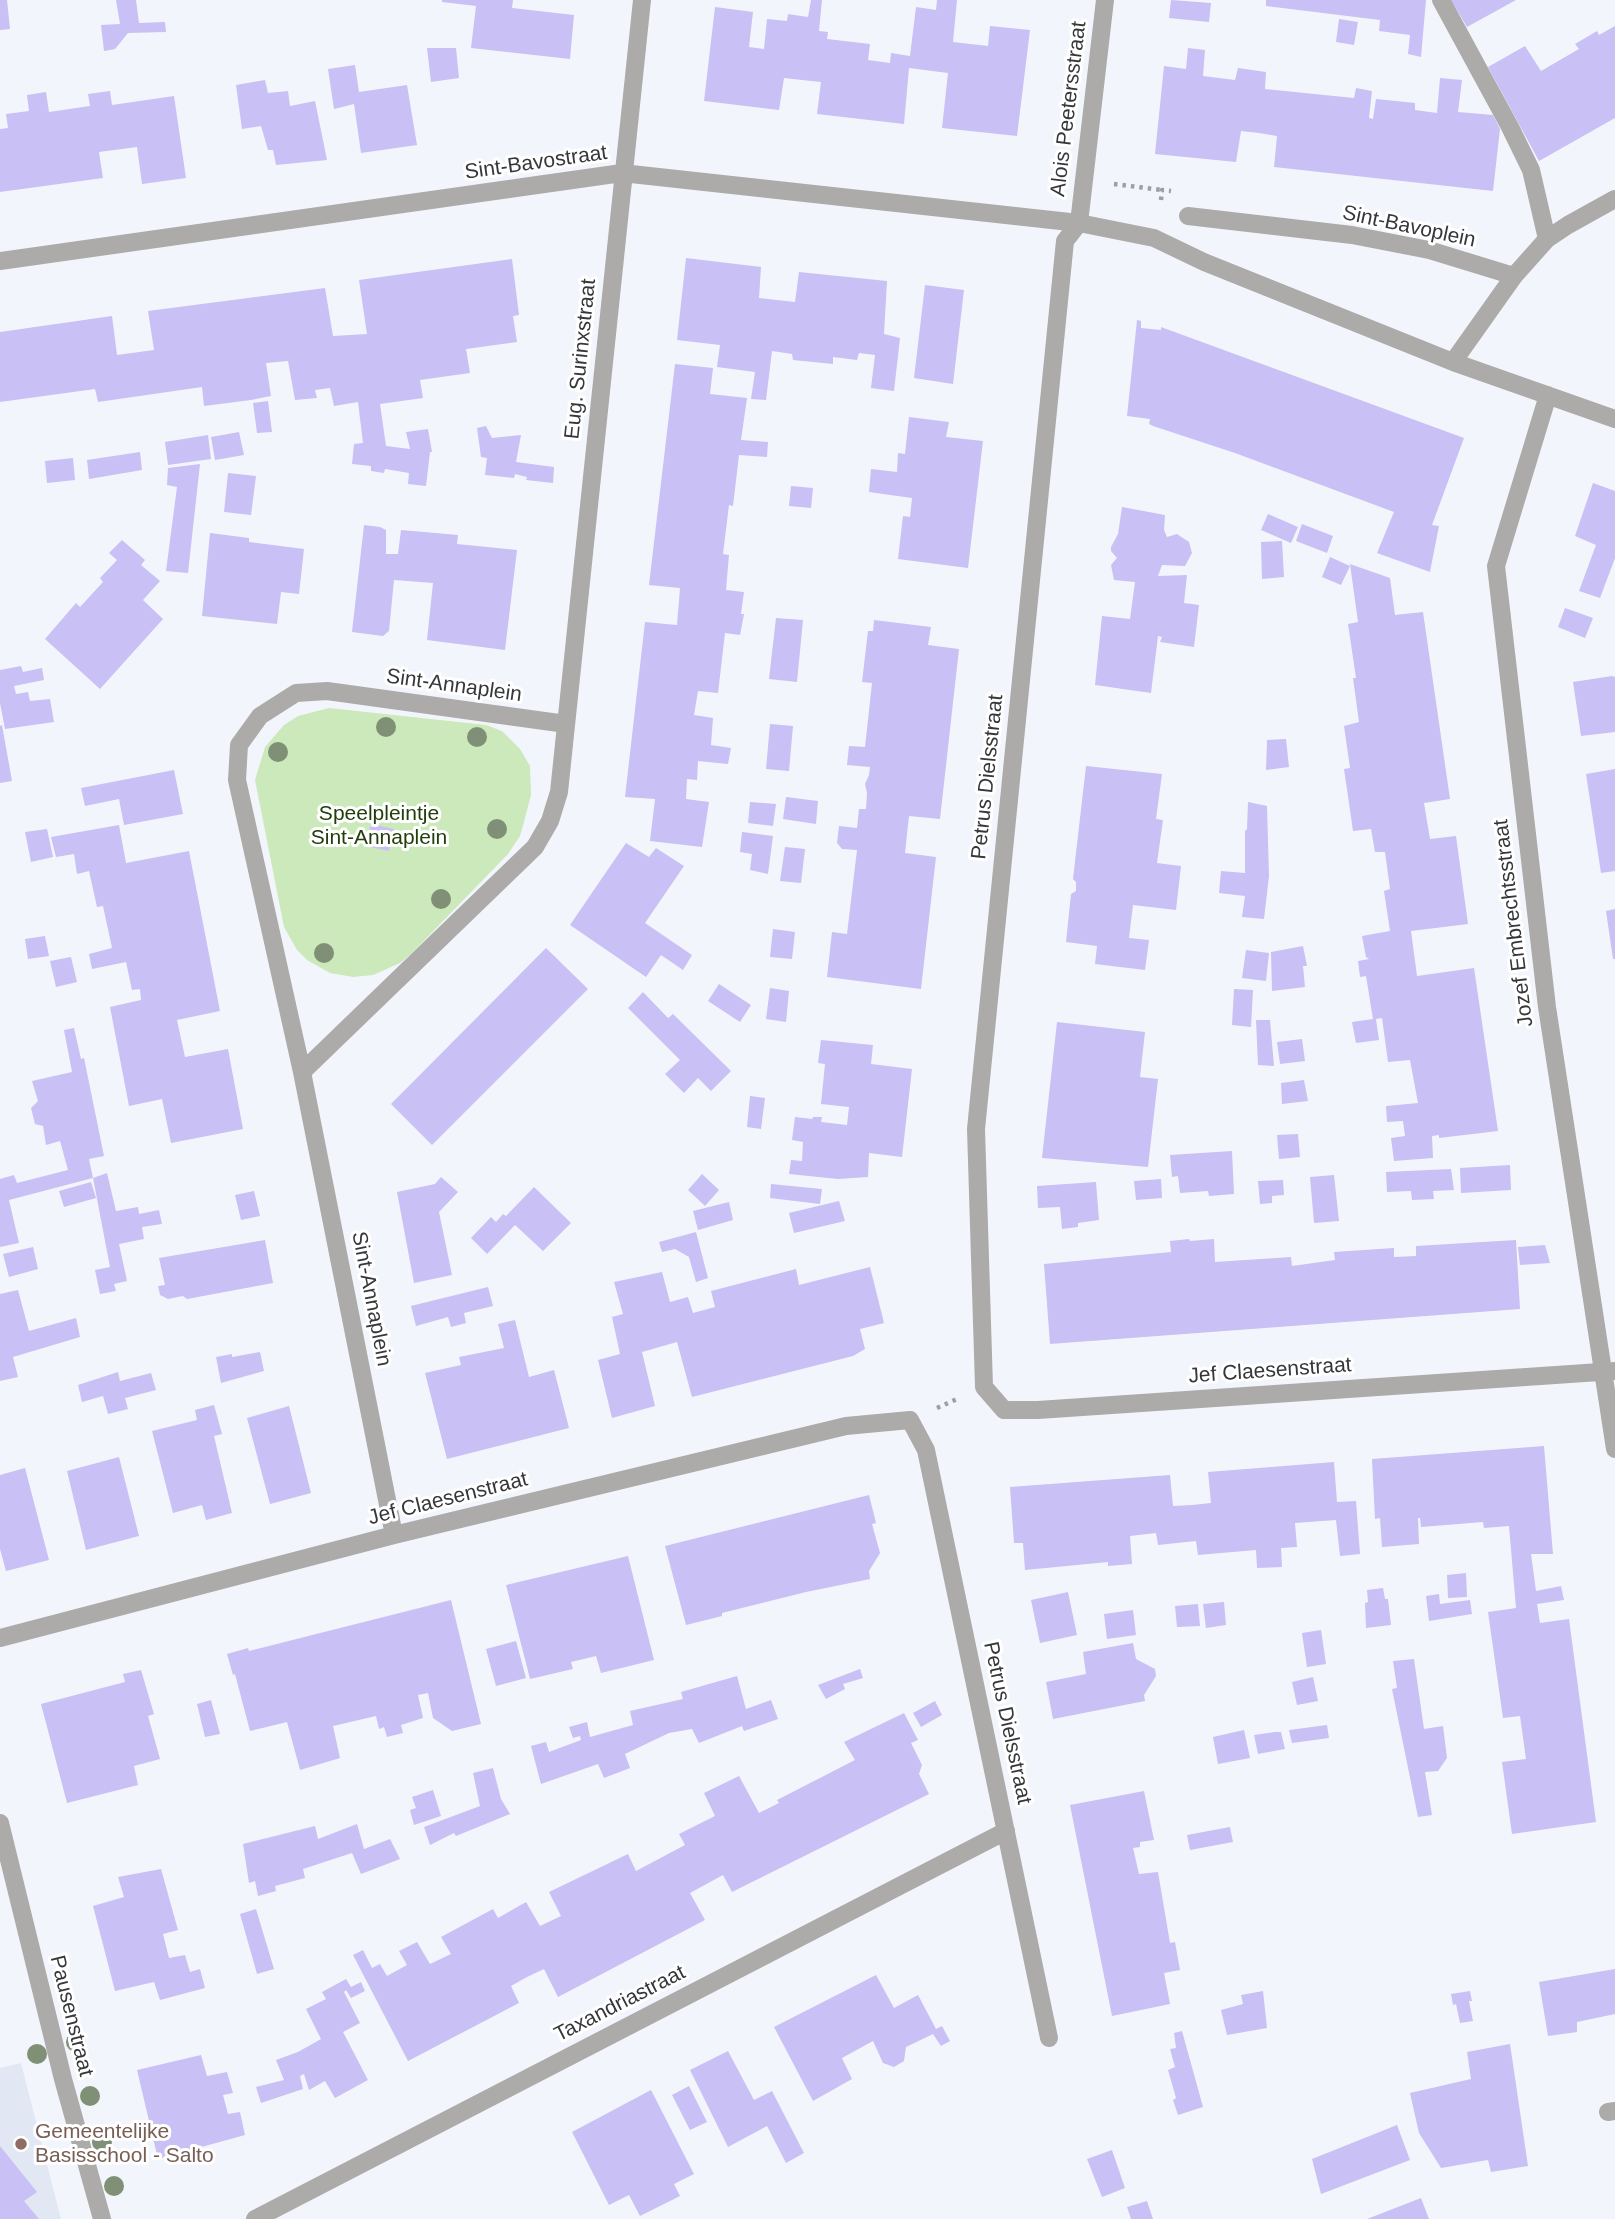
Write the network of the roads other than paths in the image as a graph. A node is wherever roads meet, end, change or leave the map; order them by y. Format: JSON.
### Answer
{"nodes":[{"id":1,"x":642,"y":0,"type":"edge"},
{"id":2,"x":1105,"y":0,"type":"edge"},
{"id":3,"x":1441,"y":0,"type":"edge"},
{"id":4,"x":622,"y":173,"type":"junction"},
{"id":5,"x":1615,"y":199,"type":"edge"},
{"id":6,"x":1188,"y":216,"type":"dead end"},
{"id":7,"x":1079,"y":223,"type":"junction"},
{"id":8,"x":1548,"y":239,"type":"junction"},
{"id":9,"x":0,"y":261,"type":"edge"},
{"id":10,"x":1514,"y":276,"type":"junction"},
{"id":11,"x":1453,"y":362,"type":"junction"},
{"id":12,"x":1548,"y":395,"type":"junction"},
{"id":13,"x":1615,"y":419,"type":"edge"},
{"id":14,"x":566,"y":724,"type":"junction"},
{"id":15,"x":302,"y":1072,"type":"junction"},
{"id":16,"x":1609,"y":1371,"type":"edge"},
{"id":17,"x":984,"y":1387,"type":"joint"},
{"id":18,"x":910,"y":1420,"type":"joint"},
{"id":19,"x":1615,"y":1449,"type":"edge"},
{"id":20,"x":394,"y":1535,"type":"junction"},
{"id":21,"x":0,"y":1638,"type":"edge"},
{"id":22,"x":0,"y":1823,"type":"edge"},
{"id":23,"x":1006,"y":1831,"type":"junction"},
{"id":24,"x":1049,"y":2038,"type":"dead end"},
{"id":25,"x":102,"y":2219,"type":"edge"},
{"id":26,"x":256,"y":2219,"type":"edge"}],
"edges":[{"from":1,"to":4,"type":"street","name":"Eug. Surinxstraat"},
{"from":2,"to":7,"type":"street","name":"Alois Peetersstraat"},
{"from":3,"to":8,"type":"street"},
{"from":4,"to":7,"type":"street","name":"Sint-Bavostraat"},
{"from":4,"to":9,"type":"street","name":"Sint-Bavostraat"},
{"from":4,"to":14,"type":"street","name":"Eug. Surinxstraat"},
{"from":5,"to":8,"type":"street"},
{"from":6,"to":10,"type":"street","name":"Sint-Bavoplein"},
{"from":7,"to":11,"type":"street"},
{"from":7,"to":17,"type":"street","name":"Petrus Dielsstraat"},
{"from":8,"to":10,"type":"street"},
{"from":10,"to":11,"type":"street"},
{"from":11,"to":12,"type":"street"},
{"from":12,"to":13,"type":"street"},
{"from":12,"to":16,"type":"street","name":"Jozef Embrechtsstraat"},
{"from":14,"to":15,"type":"street"},
{"from":14,"to":15,"type":"street","name":"Sint-Annaplein"},
{"from":15,"to":20,"type":"street","name":"Sint-Annaplein"},
{"from":16,"to":17,"type":"street","name":"Jef Claesenstraat"},
{"from":16,"to":19,"type":"street","name":"Jozef Embrechtsstraat"},
{"from":18,"to":20,"type":"street","name":"Jef Claesenstraat"},
{"from":18,"to":23,"type":"street","name":"Petrus Dielsstraat"},
{"from":20,"to":21,"type":"street","name":"Jef Claesenstraat"},
{"from":22,"to":25,"type":"street","name":"Pausenstraat"},
{"from":23,"to":24,"type":"street","name":"Petrus Dielsstraat"},
{"from":23,"to":26,"type":"street","name":"Taxandriastraat"}]}
